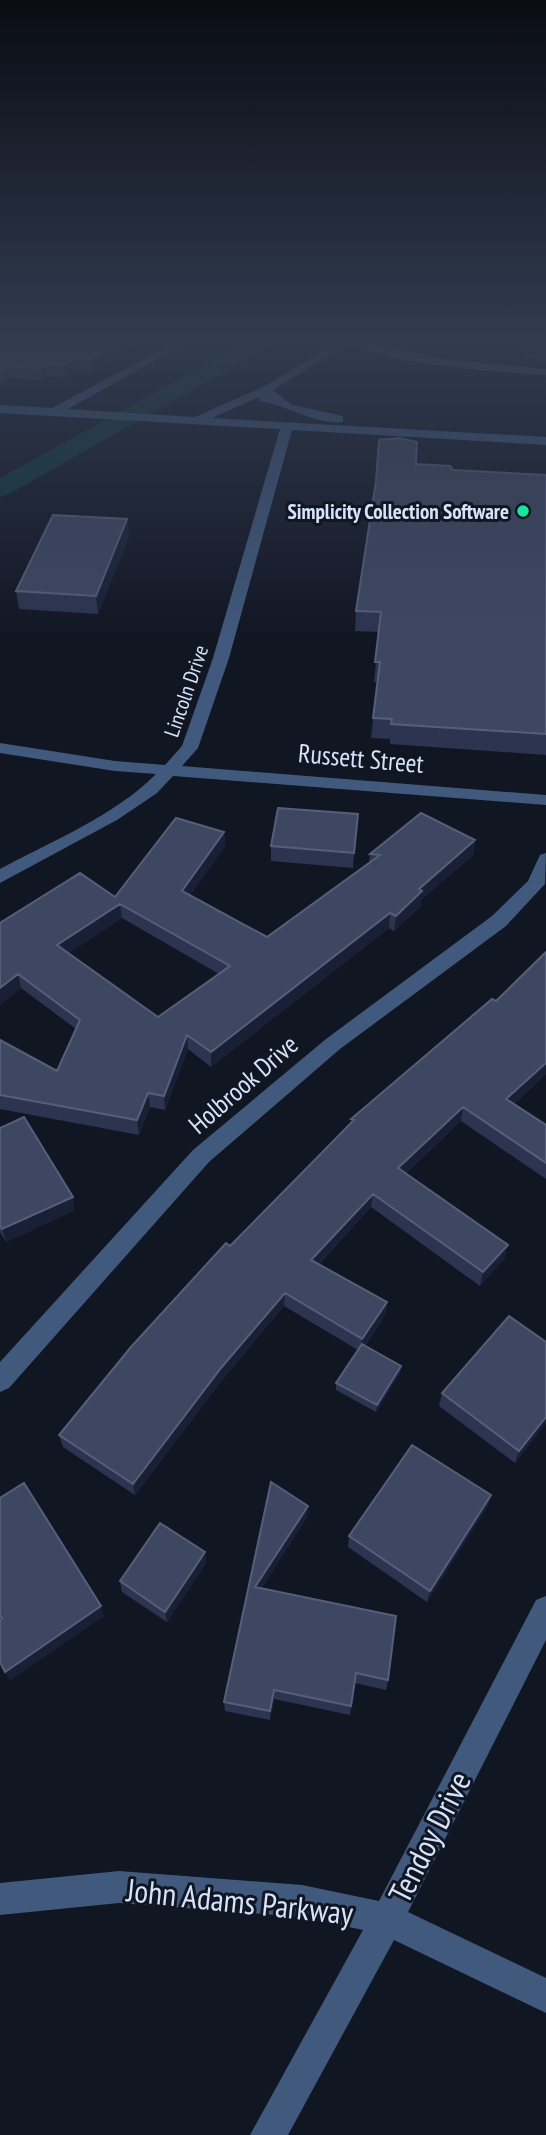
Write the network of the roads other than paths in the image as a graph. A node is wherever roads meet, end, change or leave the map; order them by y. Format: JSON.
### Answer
{"nodes":[{"id":1,"x":282,"y":442,"type":"edge"},
{"id":2,"x":0,"y":748,"type":"edge"},
{"id":3,"x":172,"y":770,"type":"junction"},
{"id":4,"x":546,"y":800,"type":"edge"},
{"id":5,"x":546,"y":859,"type":"edge"},
{"id":6,"x":0,"y":877,"type":"edge"},
{"id":7,"x":0,"y":1380,"type":"edge"},
{"id":8,"x":546,"y":1610,"type":"edge"},
{"id":9,"x":0,"y":1899,"type":"edge"},
{"id":10,"x":387,"y":1919,"type":"junction"},
{"id":11,"x":546,"y":1996,"type":"edge"},
{"id":12,"x":268,"y":2135,"type":"edge"}],
"edges":[{"from":1,"to":3,"type":"street","name":"Lincoln Drive"},
{"from":2,"to":3,"type":"street","name":"Russett Street"},
{"from":3,"to":4,"type":"street","name":"Russett Street"},
{"from":3,"to":6,"type":"street","name":"Lincoln Drive"},
{"from":5,"to":7,"type":"street","name":"Holbrook Drive"},
{"from":8,"to":10,"type":"street","name":"Tendoy Drive"},
{"from":9,"to":10,"type":"street","name":"John Adams Parkway"},
{"from":10,"to":11,"type":"street","name":"John Adams Parkway"},
{"from":10,"to":12,"type":"street","name":"Tendoy Drive"}]}
